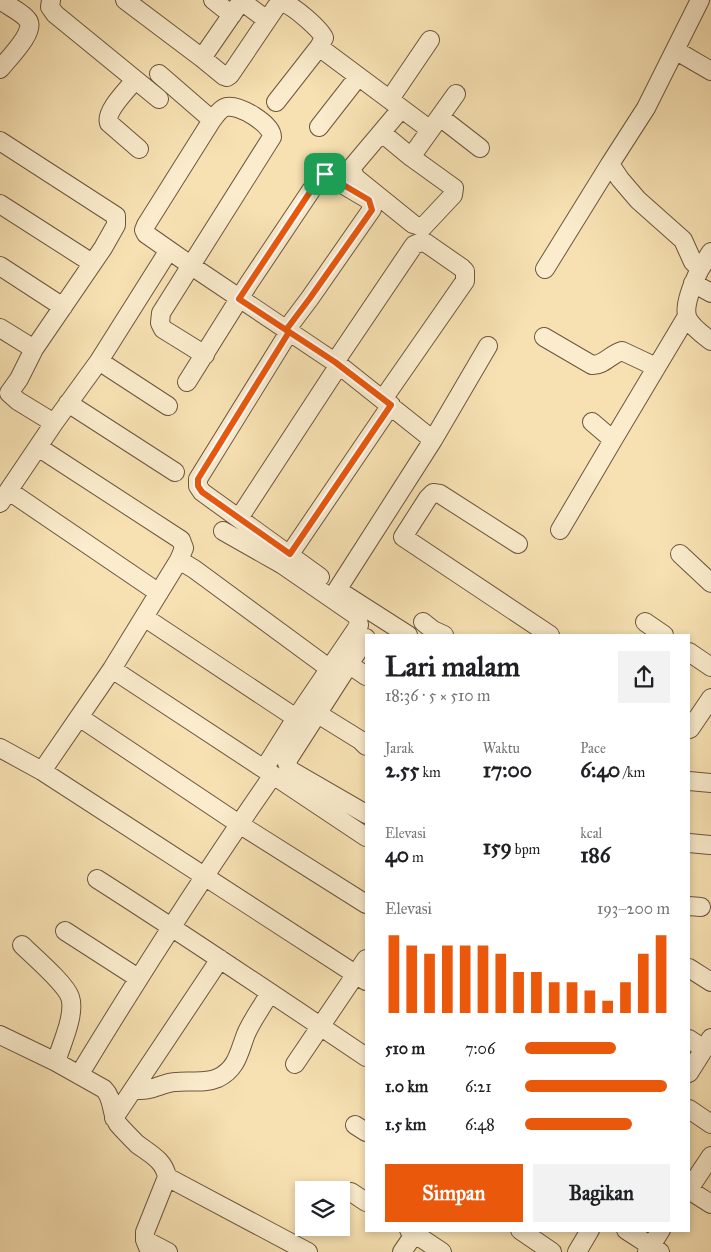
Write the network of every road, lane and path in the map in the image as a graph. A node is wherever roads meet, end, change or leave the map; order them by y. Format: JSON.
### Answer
{"nodes":[{"id":1,"x":0,"y":0,"type":"edge"},
{"id":2,"x":51,"y":0,"type":"edge"},
{"id":3,"x":125,"y":0,"type":"edge"},
{"id":4,"x":213,"y":0,"type":"edge"},
{"id":5,"x":700,"y":0,"type":"edge"},
{"id":6,"x":239,"y":4,"type":"edge"},
{"id":7,"x":267,"y":20,"type":"junction"},
{"id":8,"x":430,"y":40,"type":"dead end"},
{"id":9,"x":319,"y":47,"type":"junction"},
{"id":10,"x":675,"y":50,"type":"junction"},
{"id":11,"x":202,"y":58,"type":"junction"},
{"id":12,"x":0,"y":69,"type":"edge"},
{"id":13,"x":711,"y":71,"type":"edge"},
{"id":14,"x":159,"y":74,"type":"dead end"},
{"id":15,"x":358,"y":77,"type":"junction"},
{"id":16,"x":135,"y":80,"type":"junction"},
{"id":17,"x":456,"y":94,"type":"dead end"},
{"id":18,"x":159,"y":99,"type":"dead end"},
{"id":19,"x":276,"y":102,"type":"dead end"},
{"id":20,"x":395,"y":104,"type":"junction"},
{"id":21,"x":212,"y":120,"type":"junction"},
{"id":22,"x":435,"y":123,"type":"junction"},
{"id":23,"x":320,"y":127,"type":"dead end"},
{"id":24,"x":382,"y":132,"type":"junction"},
{"id":25,"x":0,"y":141,"type":"edge"},
{"id":26,"x":480,"y":148,"type":"dead end"},
{"id":27,"x":139,"y":149,"type":"dead end"},
{"id":28,"x":411,"y":157,"type":"junction"},
{"id":29,"x":610,"y":164,"type":"junction"},
{"id":30,"x":0,"y":204,"type":"edge"},
{"id":31,"x":169,"y":250,"type":"junction"},
{"id":32,"x":711,"y":252,"type":"edge"},
{"id":33,"x":92,"y":263,"type":"junction"},
{"id":34,"x":0,"y":266,"type":"edge"},
{"id":35,"x":190,"y":266,"type":"junction"},
{"id":36,"x":546,"y":269,"type":"dead end"},
{"id":37,"x":696,"y":276,"type":"junction"},
{"id":38,"x":711,"y":293,"type":"edge"},
{"id":39,"x":239,"y":299,"type":"junction"},
{"id":40,"x":63,"y":307,"type":"junction"},
{"id":41,"x":687,"y":316,"type":"junction"},
{"id":42,"x":0,"y":328,"type":"edge"},
{"id":43,"x":287,"y":331,"type":"junction"},
{"id":44,"x":544,"y":337,"type":"dead end"},
{"id":45,"x":711,"y":341,"type":"edge"},
{"id":46,"x":488,"y":346,"type":"dead end"},
{"id":47,"x":34,"y":349,"type":"junction"},
{"id":48,"x":204,"y":356,"type":"junction"},
{"id":49,"x":99,"y":361,"type":"junction"},
{"id":50,"x":337,"y":364,"type":"junction"},
{"id":51,"x":656,"y":367,"type":"junction"},
{"id":52,"x":187,"y":382,"type":"dead end"},
{"id":53,"x":5,"y":390,"type":"edge"},
{"id":54,"x":387,"y":402,"type":"junction"},
{"id":55,"x":68,"y":403,"type":"junction"},
{"id":56,"x":168,"y":406,"type":"dead end"},
{"id":57,"x":592,"y":422,"type":"dead end"},
{"id":58,"x":54,"y":423,"type":"junction"},
{"id":59,"x":433,"y":440,"type":"junction"},
{"id":60,"x":613,"y":440,"type":"junction"},
{"id":61,"x":38,"y":447,"type":"junction"},
{"id":62,"x":175,"y":472,"type":"dead end"},
{"id":63,"x":4,"y":497,"type":"edge"},
{"id":64,"x":239,"y":518,"type":"junction"},
{"id":65,"x":560,"y":530,"type":"dead end"},
{"id":66,"x":223,"y":531,"type":"dead end"},
{"id":67,"x":518,"y":544,"type":"dead end"},
{"id":68,"x":680,"y":554,"type":"dead end"},
{"id":69,"x":179,"y":560,"type":"junction"},
{"id":70,"x":286,"y":560,"type":"junction"},
{"id":71,"x":711,"y":583,"type":"edge"},
{"id":72,"x":337,"y":590,"type":"junction"},
{"id":73,"x":158,"y":593,"type":"junction"},
{"id":74,"x":144,"y":617,"type":"junction"},
{"id":75,"x":379,"y":617,"type":"junction"},
{"id":76,"x":645,"y":622,"type":"dead end"},
{"id":77,"x":369,"y":634,"type":"edge"},
{"id":78,"x":406,"y":634,"type":"edge"},
{"id":79,"x":546,"y":634,"type":"edge"},
{"id":80,"x":663,"y":634,"type":"edge"},
{"id":81,"x":365,"y":640,"type":"edge"},
{"id":82,"x":690,"y":653,"type":"edge"},
{"id":83,"x":350,"y":665,"type":"junction"},
{"id":84,"x":711,"y":667,"type":"edge"},
{"id":85,"x":112,"y":669,"type":"junction"},
{"id":86,"x":330,"y":669,"type":"junction"},
{"id":87,"x":365,"y":675,"type":"edge"},
{"id":88,"x":711,"y":698,"type":"edge"},
{"id":89,"x":79,"y":718,"type":"junction"},
{"id":90,"x":306,"y":718,"type":"junction"},
{"id":91,"x":690,"y":728,"type":"edge"},
{"id":92,"x":365,"y":745,"type":"edge"},
{"id":93,"x":0,"y":748,"type":"edge"},
{"id":94,"x":42,"y":771,"type":"junction"},
{"id":95,"x":269,"y":772,"type":"junction"},
{"id":96,"x":690,"y":781,"type":"edge"},
{"id":97,"x":711,"y":783,"type":"edge"},
{"id":98,"x":365,"y":813,"type":"edge"},
{"id":99,"x":239,"y":824,"type":"junction"},
{"id":100,"x":365,"y":836,"type":"edge"},
{"id":101,"x":690,"y":843,"type":"edge"},
{"id":102,"x":710,"y":845,"type":"edge"},
{"id":103,"x":204,"y":876,"type":"junction"},
{"id":104,"x":97,"y":879,"type":"dead end"},
{"id":105,"x":365,"y":903,"type":"edge"},
{"id":106,"x":173,"y":927,"type":"junction"},
{"id":107,"x":66,"y":931,"type":"dead end"},
{"id":108,"x":22,"y":945,"type":"dead end"},
{"id":109,"x":220,"y":959,"type":"junction"},
{"id":110,"x":365,"y":963,"type":"edge"},
{"id":111,"x":690,"y":969,"type":"edge"},
{"id":112,"x":138,"y":978,"type":"junction"},
{"id":113,"x":361,"y":978,"type":"edge"},
{"id":114,"x":711,"y":982,"type":"edge"},
{"id":115,"x":270,"y":994,"type":"junction"},
{"id":116,"x":320,"y":1026,"type":"junction"},
{"id":117,"x":0,"y":1035,"type":"edge"},
{"id":118,"x":690,"y":1039,"type":"edge"},
{"id":119,"x":707,"y":1044,"type":"edge"},
{"id":120,"x":365,"y":1056,"type":"edge"},
{"id":121,"x":56,"y":1062,"type":"junction"},
{"id":122,"x":294,"y":1064,"type":"dead end"},
{"id":123,"x":690,"y":1071,"type":"edge"},
{"id":124,"x":79,"y":1075,"type":"junction"},
{"id":125,"x":134,"y":1089,"type":"junction"},
{"id":126,"x":690,"y":1110,"type":"edge"},
{"id":127,"x":114,"y":1118,"type":"junction"},
{"id":128,"x":711,"y":1124,"type":"edge"},
{"id":129,"x":711,"y":1156,"type":"edge"},
{"id":130,"x":167,"y":1177,"type":"junction"},
{"id":131,"x":690,"y":1188,"type":"edge"},
{"id":132,"x":690,"y":1191,"type":"edge"},
{"id":133,"x":350,"y":1192,"type":"dead end"},
{"id":134,"x":365,"y":1201,"type":"edge"},
{"id":135,"x":711,"y":1204,"type":"edge"},
{"id":136,"x":412,"y":1232,"type":"edge"},
{"id":137,"x":414,"y":1232,"type":"edge"},
{"id":138,"x":523,"y":1232,"type":"edge"},
{"id":139,"x":589,"y":1232,"type":"edge"},
{"id":140,"x":629,"y":1232,"type":"edge"},
{"id":141,"x":661,"y":1232,"type":"edge"},
{"id":142,"x":147,"y":1246,"type":"edge"},
{"id":143,"x":652,"y":1250,"type":"edge"},
{"id":144,"x":168,"y":1252,"type":"edge"},
{"id":145,"x":308,"y":1252,"type":"edge"},
{"id":146,"x":402,"y":1252,"type":"edge"},
{"id":147,"x":442,"y":1252,"type":"edge"},
{"id":148,"x":552,"y":1252,"type":"edge"},
{"id":149,"x":576,"y":1252,"type":"edge"}],
"edges":[{"from":1,"to":12,"type":"street"},
{"from":2,"to":16,"type":"street"},
{"from":3,"to":11,"type":"street"},
{"from":4,"to":6,"type":"street"},
{"from":5,"to":10,"type":"street"},
{"from":6,"to":7,"type":"street"},
{"from":6,"to":11,"type":"street"},
{"from":7,"to":9,"type":"street"},
{"from":7,"to":11,"type":"street"},
{"from":8,"to":20,"type":"street"},
{"from":9,"to":15,"type":"street"},
{"from":9,"to":19,"type":"street"},
{"from":10,"to":13,"type":"street"},
{"from":10,"to":29,"type":"street"},
{"from":14,"to":21,"type":"street"},
{"from":15,"to":20,"type":"street"},
{"from":15,"to":23,"type":"street"},
{"from":16,"to":18,"type":"street"},
{"from":16,"to":27,"type":"street"},
{"from":17,"to":22,"type":"street"},
{"from":20,"to":22,"type":"street"},
{"from":20,"to":24,"type":"street"},
{"from":21,"to":31,"type":"street"},
{"from":21,"to":35,"type":"street"},
{"from":22,"to":26,"type":"street"},
{"from":22,"to":28,"type":"street"},
{"from":24,"to":28,"type":"street"},
{"from":24,"to":28,"type":"street"},
{"from":25,"to":33,"type":"street"},
{"from":29,"to":36,"type":"street"},
{"from":29,"to":37,"type":"street"},
{"from":30,"to":33,"type":"street"},
{"from":31,"to":35,"type":"street"},
{"from":31,"to":49,"type":"street"},
{"from":32,"to":37,"type":"street"},
{"from":33,"to":40,"type":"street"},
{"from":34,"to":40,"type":"street"},
{"from":35,"to":39,"type":"street"},
{"from":35,"to":48,"type":"street"},
{"from":37,"to":38,"type":"street"},
{"from":37,"to":41,"type":"street"},
{"from":39,"to":43,"type":"street"},
{"from":39,"to":43,"type":"street"},
{"from":39,"to":48,"type":"street"},
{"from":40,"to":47,"type":"street"},
{"from":41,"to":45,"type":"street"},
{"from":41,"to":51,"type":"street"},
{"from":42,"to":47,"type":"street"},
{"from":43,"to":50,"type":"street"},
{"from":43,"to":64,"type":"street"},
{"from":44,"to":51,"type":"street"},
{"from":46,"to":59,"type":"street"},
{"from":47,"to":53,"type":"street"},
{"from":48,"to":52,"type":"street"},
{"from":49,"to":55,"type":"street"},
{"from":49,"to":56,"type":"street"},
{"from":50,"to":54,"type":"street"},
{"from":50,"to":54,"type":"street"},
{"from":50,"to":64,"type":"street"},
{"from":51,"to":60,"type":"street"},
{"from":53,"to":58,"type":"street"},
{"from":54,"to":59,"type":"street"},
{"from":54,"to":70,"type":"street"},
{"from":55,"to":58,"type":"street"},
{"from":55,"to":62,"type":"street"},
{"from":57,"to":60,"type":"street"},
{"from":58,"to":61,"type":"street"},
{"from":59,"to":72,"type":"street"},
{"from":60,"to":65,"type":"street"},
{"from":61,"to":63,"type":"street"},
{"from":61,"to":69,"type":"street"},
{"from":63,"to":73,"type":"street"},
{"from":64,"to":70,"type":"street"},
{"from":66,"to":70,"type":"street"},
{"from":67,"to":79,"type":"street"},
{"from":68,"to":71,"type":"street"},
{"from":69,"to":73,"type":"street"},
{"from":69,"to":86,"type":"street"},
{"from":70,"to":72,"type":"street"},
{"from":70,"to":86,"type":"street"},
{"from":72,"to":75,"type":"street"},
{"from":73,"to":74,"type":"street"},
{"from":74,"to":85,"type":"street"},
{"from":74,"to":90,"type":"street"},
{"from":75,"to":77,"type":"street"},
{"from":75,"to":78,"type":"street"},
{"from":76,"to":80,"type":"street"},
{"from":81,"to":83,"type":"street"},
{"from":82,"to":84,"type":"street"},
{"from":83,"to":87,"type":"street"},
{"from":83,"to":90,"type":"street"},
{"from":85,"to":89,"type":"street"},
{"from":85,"to":95,"type":"street"},
{"from":86,"to":90,"type":"street"},
{"from":88,"to":91,"type":"street"},
{"from":89,"to":94,"type":"street"},
{"from":89,"to":99,"type":"street"},
{"from":90,"to":92,"type":"street"},
{"from":90,"to":95,"type":"street"},
{"from":90,"to":98,"type":"street"},
{"from":93,"to":94,"type":"street"},
{"from":94,"to":103,"type":"street"},
{"from":95,"to":99,"type":"street"},
{"from":95,"to":100,"type":"street"},
{"from":96,"to":97,"type":"street"},
{"from":99,"to":103,"type":"street"},
{"from":99,"to":105,"type":"street"},
{"from":101,"to":102,"type":"street"},
{"from":103,"to":106,"type":"street"},
{"from":103,"to":113,"type":"street"},
{"from":104,"to":106,"type":"street"},
{"from":106,"to":109,"type":"street"},
{"from":106,"to":112,"type":"street"},
{"from":107,"to":112,"type":"street"},
{"from":108,"to":121,"type":"street"},
{"from":109,"to":115,"type":"street"},
{"from":109,"to":125,"type":"street"},
{"from":110,"to":113,"type":"street"},
{"from":111,"to":114,"type":"street"},
{"from":112,"to":124,"type":"street"},
{"from":113,"to":116,"type":"street"},
{"from":115,"to":116,"type":"street"},
{"from":115,"to":125,"type":"street"},
{"from":116,"to":120,"type":"street"},
{"from":116,"to":122,"type":"street"},
{"from":117,"to":121,"type":"street"},
{"from":118,"to":119,"type":"street"},
{"from":119,"to":123,"type":"street"},
{"from":121,"to":124,"type":"street"},
{"from":124,"to":127,"type":"street"},
{"from":125,"to":127,"type":"street"},
{"from":126,"to":128,"type":"street"},
{"from":127,"to":130,"type":"street"},
{"from":129,"to":131,"type":"street"},
{"from":130,"to":142,"type":"street"},
{"from":130,"to":145,"type":"street"},
{"from":132,"to":135,"type":"street"},
{"from":133,"to":134,"type":"street"},
{"from":136,"to":146,"type":"street"},
{"from":137,"to":147,"type":"street"},
{"from":138,"to":148,"type":"street"},
{"from":139,"to":149,"type":"street"},
{"from":140,"to":143,"type":"street"},
{"from":141,"to":143,"type":"street"},
{"from":142,"to":144,"type":"street"}]}
